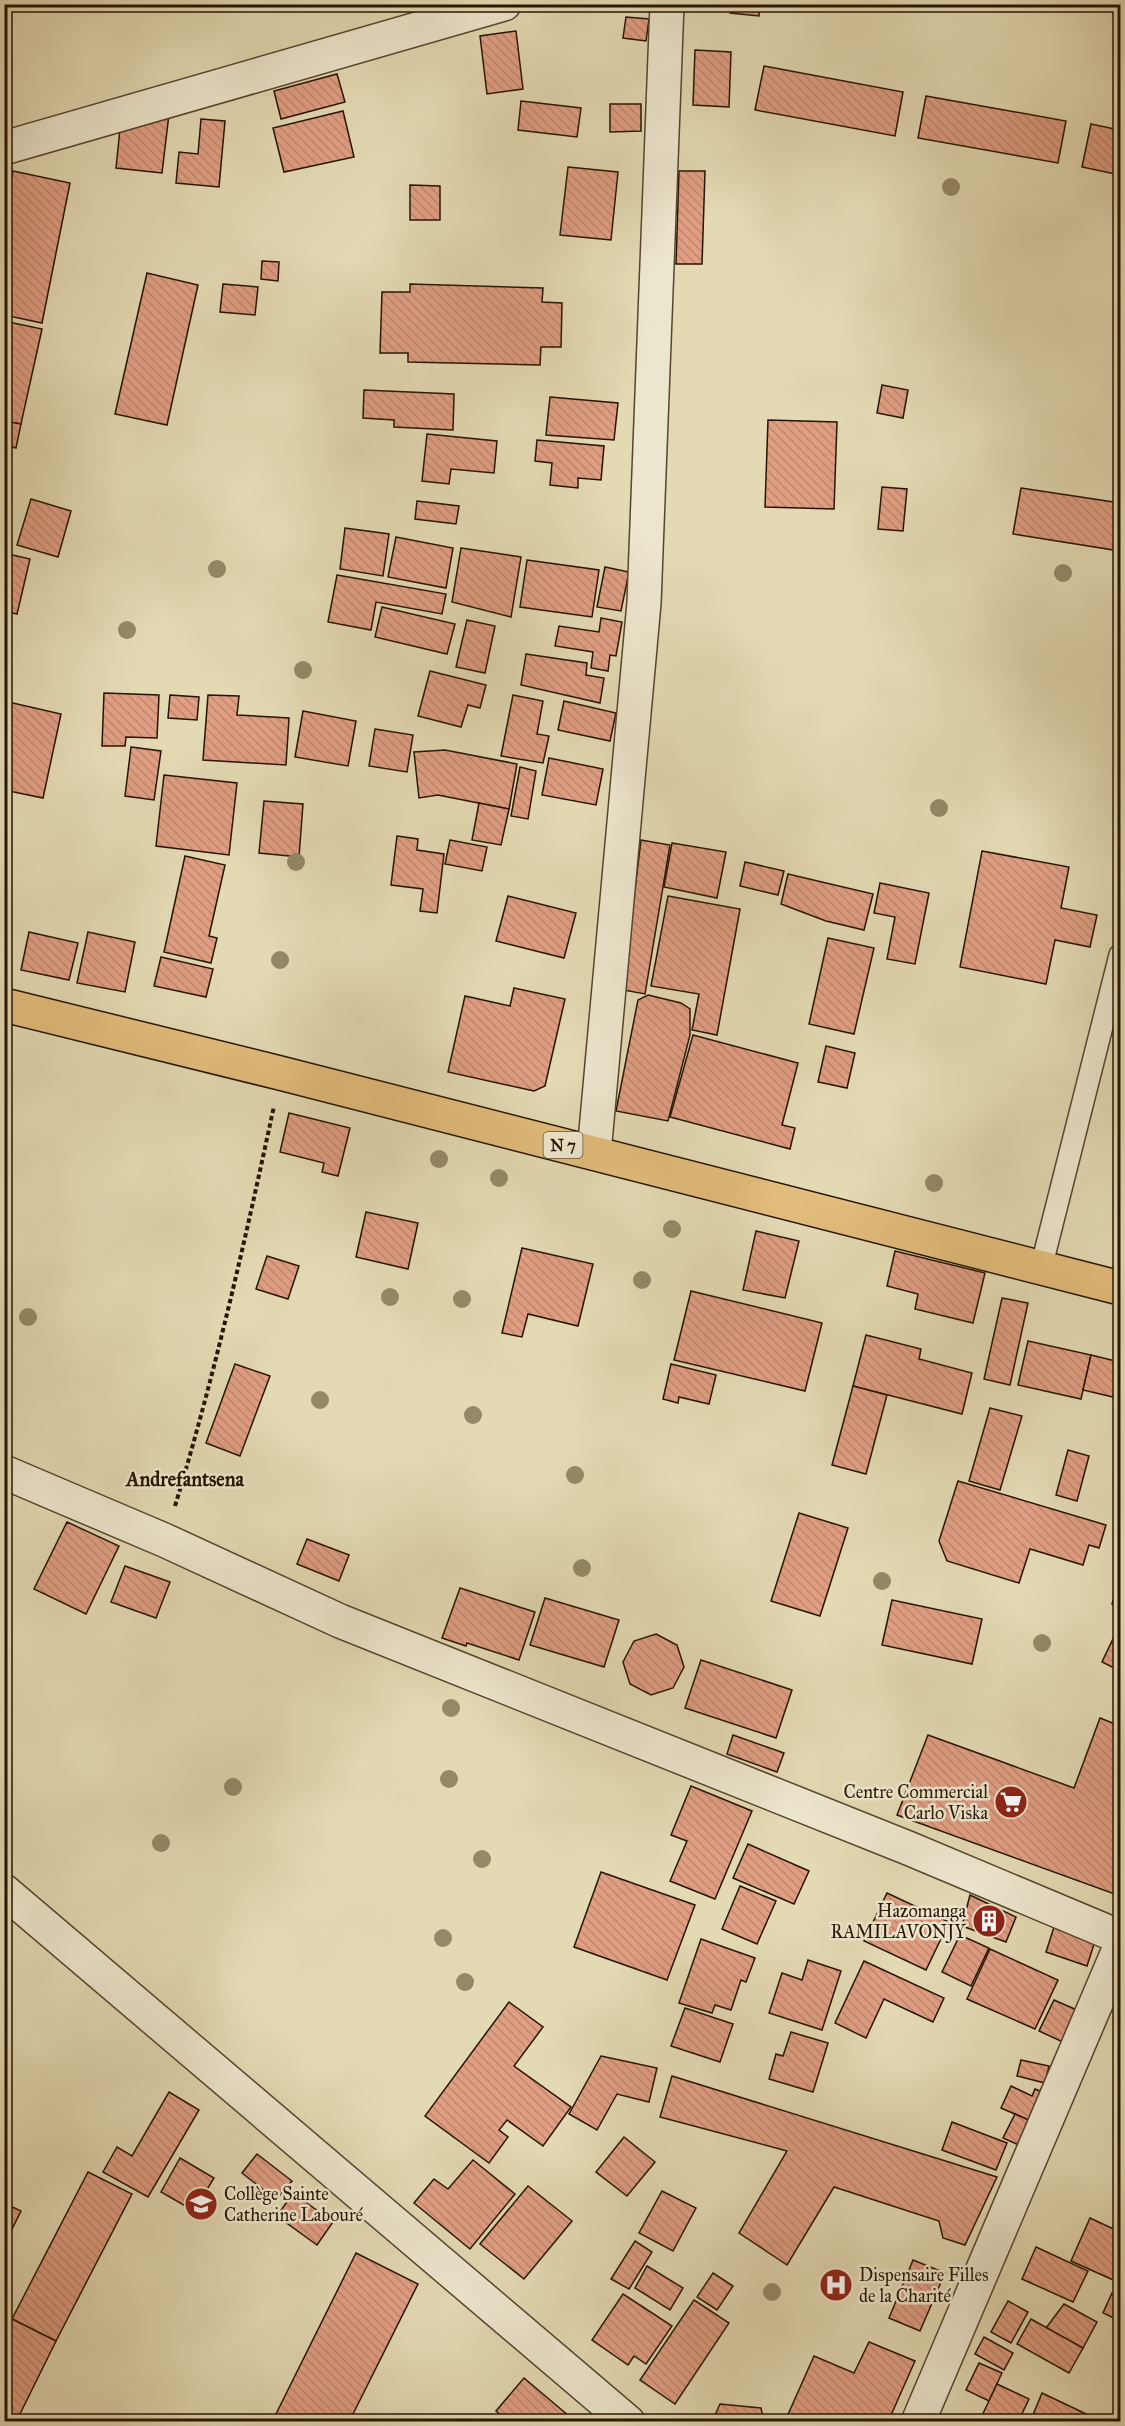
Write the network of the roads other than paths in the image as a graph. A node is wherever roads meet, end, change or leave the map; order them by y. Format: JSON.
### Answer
{"nodes":[{"id":1,"x":504,"y":4,"type":"edge"},
{"id":2,"x":667,"y":4,"type":"edge"},
{"id":3,"x":4,"y":148,"type":"edge"},
{"id":4,"x":1120,"y":955,"type":"edge"},
{"id":5,"x":4,"y":1005,"type":"edge"},
{"id":6,"x":594,"y":1153,"type":"junction"},
{"id":7,"x":1041,"y":1268,"type":"junction"},
{"id":8,"x":1120,"y":1288,"type":"edge"},
{"id":9,"x":4,"y":1472,"type":"edge"},
{"id":10,"x":4,"y":1891,"type":"edge"},
{"id":11,"x":1120,"y":1937,"type":"edge"},
{"id":12,"x":1120,"y":1947,"type":"edge"},
{"id":13,"x":628,"y":2421,"type":"edge"},
{"id":14,"x":918,"y":2421,"type":"edge"}],
"edges":[{"from":1,"to":3,"type":"street"},
{"from":2,"to":6,"type":"street"},
{"from":4,"to":7,"type":"lane"},
{"from":5,"to":6,"type":"main road","number":"N 7"},
{"from":6,"to":7,"type":"main road","number":"N 7"},
{"from":7,"to":8,"type":"main road","number":"N 7"},
{"from":9,"to":11,"type":"street"},
{"from":10,"to":13,"type":"street"},
{"from":12,"to":14,"type":"street"}]}
